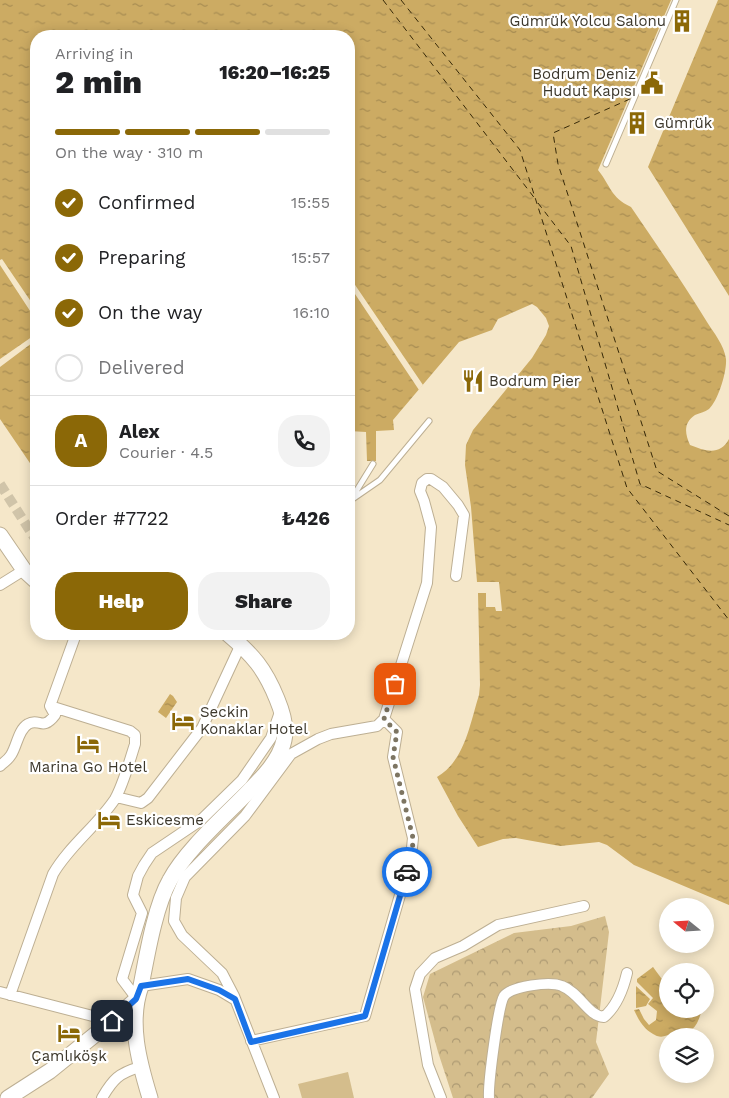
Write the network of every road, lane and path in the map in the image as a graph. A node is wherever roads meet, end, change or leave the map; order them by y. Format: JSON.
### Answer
{"nodes":[{"id":1,"x":676,"y":0,"type":"edge"},
{"id":2,"x":606,"y":164,"type":"dead end"},
{"id":3,"x":429,"y":421,"type":"dead end"},
{"id":4,"x":373,"y":464,"type":"dead end"},
{"id":5,"x":355,"y":493,"type":"edge"},
{"id":6,"x":355,"y":498,"type":"edge"},
{"id":7,"x":0,"y":535,"type":"edge"},
{"id":8,"x":24,"y":570,"type":"junction"},
{"id":9,"x":30,"y":576,"type":"edge"},
{"id":10,"x":456,"y":576,"type":"dead end"},
{"id":11,"x":0,"y":585,"type":"edge"},
{"id":12,"x":74,"y":640,"type":"edge"},
{"id":13,"x":236,"y":640,"type":"edge"},
{"id":14,"x":241,"y":644,"type":"junction"},
{"id":15,"x":50,"y":706,"type":"junction"},
{"id":16,"x":281,"y":709,"type":"junction"},
{"id":17,"x":384,"y":719,"type":"junction"},
{"id":18,"x":0,"y":766,"type":"edge"},
{"id":19,"x":116,"y":797,"type":"junction"},
{"id":20,"x":584,"y":906,"type":"dead end"},
{"id":21,"x":627,"y":973,"type":"dead end"},
{"id":22,"x":139,"y":992,"type":"junction"},
{"id":23,"x":5,"y":993,"type":"edge"},
{"id":24,"x":235,"y":999,"type":"junction"},
{"id":25,"x":112,"y":1021,"type":"junction"},
{"id":26,"x":251,"y":1042,"type":"junction"},
{"id":27,"x":140,"y":1067,"type":"junction"},
{"id":28,"x":8,"y":1098,"type":"edge"},
{"id":29,"x":102,"y":1098,"type":"edge"},
{"id":30,"x":150,"y":1098,"type":"edge"},
{"id":31,"x":274,"y":1098,"type":"edge"},
{"id":32,"x":440,"y":1098,"type":"edge"},
{"id":33,"x":489,"y":1098,"type":"edge"}],
"edges":[{"from":1,"to":2,"type":"lane"},
{"from":3,"to":6,"type":"lane"},
{"from":4,"to":5,"type":"lane"},
{"from":7,"to":8,"type":"main road"},
{"from":8,"to":9,"type":"main road"},
{"from":8,"to":11,"type":"street"},
{"from":10,"to":17,"type":"street"},
{"from":12,"to":15,"type":"street"},
{"from":13,"to":14,"type":"main road"},
{"from":14,"to":16,"type":"main road"},
{"from":14,"to":19,"type":"street"},
{"from":15,"to":18,"type":"street"},
{"from":15,"to":19,"type":"street"},
{"from":16,"to":22,"type":"main road"},
{"from":16,"to":22,"type":"street"},
{"from":17,"to":24,"type":"street"},
{"from":17,"to":26,"type":"street"},
{"from":19,"to":23,"type":"street"},
{"from":20,"to":32,"type":"street"},
{"from":21,"to":33,"type":"street"},
{"from":22,"to":24,"type":"street"},
{"from":22,"to":25,"type":"main road"},
{"from":22,"to":27,"type":"main road"},
{"from":23,"to":25,"type":"street"},
{"from":24,"to":26,"type":"street"},
{"from":25,"to":28,"type":"main road"},
{"from":26,"to":31,"type":"street"},
{"from":27,"to":29,"type":"street"},
{"from":27,"to":30,"type":"main road"}]}
